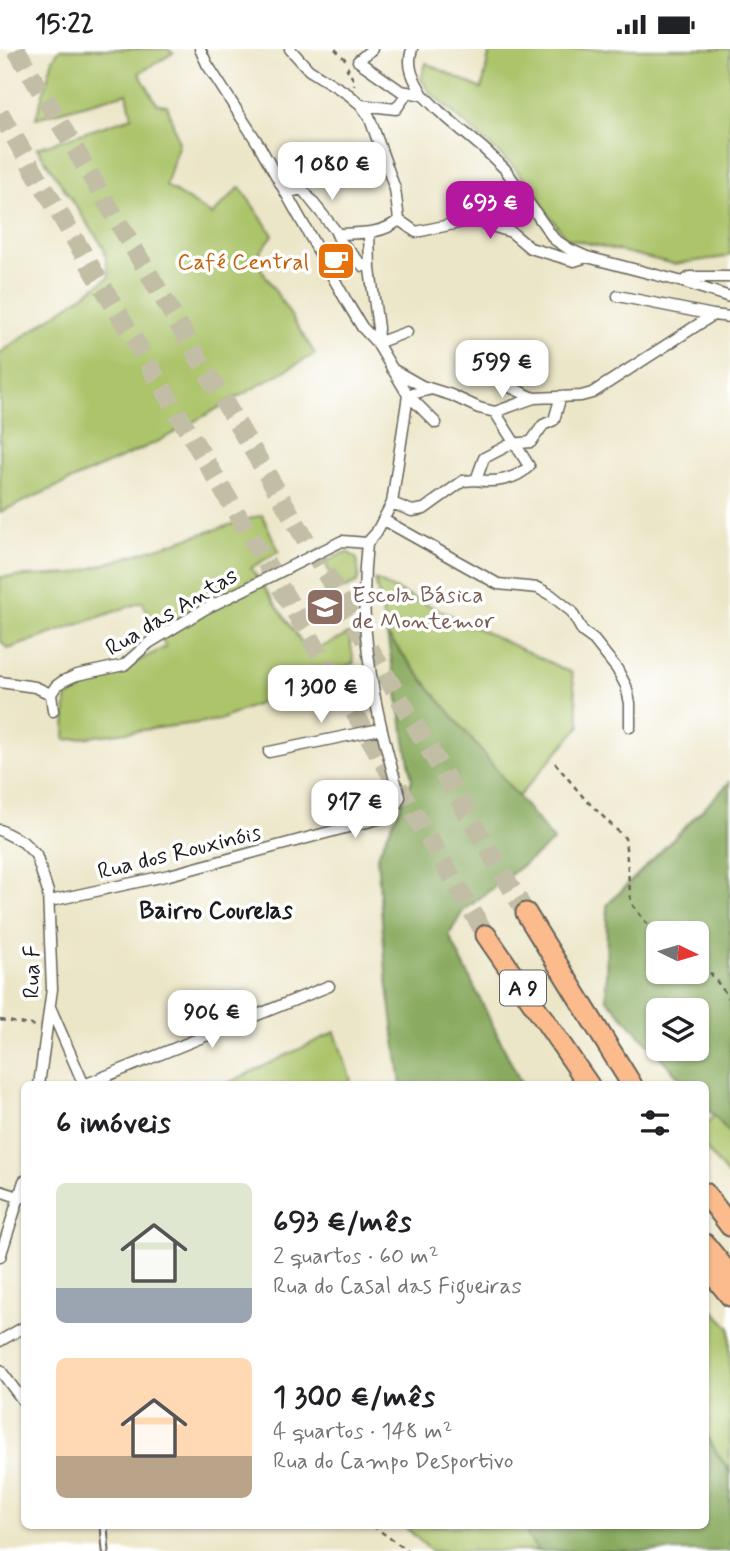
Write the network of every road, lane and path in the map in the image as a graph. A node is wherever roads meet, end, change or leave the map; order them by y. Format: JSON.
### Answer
{"nodes":[{"id":1,"x":200,"y":49,"type":"edge"},
{"id":2,"x":290,"y":49,"type":"edge"},
{"id":3,"x":335,"y":49,"type":"edge"},
{"id":4,"x":372,"y":49,"type":"edge"},
{"id":5,"x":412,"y":49,"type":"edge"},
{"id":6,"x":408,"y":92,"type":"junction"},
{"id":7,"x":348,"y":94,"type":"junction"},
{"id":8,"x":423,"y":95,"type":"junction"},
{"id":9,"x":361,"y":104,"type":"junction"},
{"id":10,"x":286,"y":193,"type":"junction"},
{"id":11,"x":399,"y":220,"type":"junction"},
{"id":12,"x":369,"y":233,"type":"junction"},
{"id":13,"x":337,"y":234,"type":"junction"},
{"id":14,"x":587,"y":257,"type":"junction"},
{"id":15,"x":370,"y":266,"type":"junction"},
{"id":16,"x":730,"y":277,"type":"edge"},
{"id":17,"x":683,"y":282,"type":"junction"},
{"id":18,"x":618,"y":296,"type":"dead end"},
{"id":19,"x":730,"y":297,"type":"edge"},
{"id":20,"x":713,"y":315,"type":"junction"},
{"id":21,"x":730,"y":317,"type":"edge"},
{"id":22,"x":407,"y":333,"type":"dead end"},
{"id":23,"x":377,"y":343,"type":"junction"},
{"id":24,"x":390,"y":368,"type":"junction"},
{"id":25,"x":488,"y":370,"type":"dead end"},
{"id":26,"x":433,"y":389,"type":"junction"},
{"id":27,"x":408,"y":395,"type":"junction"},
{"id":28,"x":561,"y":396,"type":"junction"},
{"id":29,"x":534,"y":398,"type":"junction"},
{"id":30,"x":495,"y":412,"type":"junction"},
{"id":31,"x":436,"y":423,"type":"dead end"},
{"id":32,"x":517,"y":445,"type":"junction"},
{"id":33,"x":476,"y":480,"type":"junction"},
{"id":34,"x":392,"y":503,"type":"junction"},
{"id":35,"x":384,"y":520,"type":"junction"},
{"id":36,"x":367,"y":543,"type":"junction"},
{"id":37,"x":0,"y":682,"type":"edge"},
{"id":38,"x":51,"y":694,"type":"junction"},
{"id":39,"x":53,"y":711,"type":"dead end"},
{"id":40,"x":630,"y":727,"type":"dead end"},
{"id":41,"x":380,"y":729,"type":"junction"},
{"id":42,"x":269,"y":752,"type":"dead end"},
{"id":43,"x":555,"y":763,"type":"dead end"},
{"id":44,"x":0,"y":830,"type":"edge"},
{"id":45,"x":50,"y":901,"type":"junction"},
{"id":46,"x":526,"y":913,"type":"tunnel mouth"},
{"id":47,"x":646,"y":922,"type":"edge"},
{"id":48,"x":486,"y":935,"type":"tunnel mouth"},
{"id":49,"x":709,"y":971,"type":"edge"},
{"id":50,"x":329,"y":986,"type":"dead end"},
{"id":51,"x":730,"y":999,"type":"edge"},
{"id":52,"x":50,"y":1007,"type":"junction"},
{"id":53,"x":0,"y":1020,"type":"edge"},
{"id":54,"x":47,"y":1027,"type":"junction"},
{"id":55,"x":559,"y":1041,"type":"junction"},
{"id":56,"x":40,"y":1081,"type":"edge"},
{"id":57,"x":82,"y":1081,"type":"edge"},
{"id":58,"x":94,"y":1081,"type":"edge"},
{"id":59,"x":578,"y":1081,"type":"edge"},
{"id":60,"x":586,"y":1081,"type":"edge"},
{"id":61,"x":630,"y":1081,"type":"edge"},
{"id":62,"x":0,"y":1191,"type":"edge"},
{"id":63,"x":21,"y":1198,"type":"joint"},
{"id":64,"x":709,"y":1198,"type":"edge"},
{"id":65,"x":21,"y":1220,"type":"edge"},
{"id":66,"x":12,"y":1223,"type":"junction"},
{"id":67,"x":730,"y":1226,"type":"edge"},
{"id":68,"x":709,"y":1249,"type":"edge"},
{"id":69,"x":0,"y":1257,"type":"edge"},
{"id":70,"x":709,"y":1270,"type":"edge"},
{"id":71,"x":730,"y":1275,"type":"edge"},
{"id":72,"x":730,"y":1296,"type":"edge"},
{"id":73,"x":21,"y":1329,"type":"edge"},
{"id":74,"x":0,"y":1341,"type":"edge"},
{"id":75,"x":0,"y":1370,"type":"edge"},
{"id":76,"x":21,"y":1398,"type":"edge"},
{"id":77,"x":104,"y":1529,"type":"edge"},
{"id":78,"x":377,"y":1529,"type":"edge"},
{"id":79,"x":106,"y":1551,"type":"edge"},
{"id":80,"x":408,"y":1551,"type":"edge"}],
"edges":[{"from":1,"to":10,"type":"street"},
{"from":2,"to":7,"type":"street"},
{"from":3,"to":7,"type":"path"},
{"from":4,"to":6,"type":"street"},
{"from":5,"to":8,"type":"street"},
{"from":6,"to":8,"type":"street"},
{"from":6,"to":9,"type":"street"},
{"from":7,"to":9,"type":"street"},
{"from":8,"to":14,"type":"street"},
{"from":9,"to":11,"type":"street"},
{"from":10,"to":13,"type":"street"},
{"from":10,"to":23,"type":"street"},
{"from":11,"to":12,"type":"street"},
{"from":11,"to":14,"type":"street"},
{"from":12,"to":13,"type":"street"},
{"from":12,"to":15,"type":"street"},
{"from":13,"to":15,"type":"street"},
{"from":14,"to":17,"type":"street"},
{"from":15,"to":23,"type":"street"},
{"from":16,"to":17,"type":"street"},
{"from":17,"to":19,"type":"street"},
{"from":18,"to":20,"type":"street"},
{"from":20,"to":21,"type":"street"},
{"from":20,"to":28,"type":"street"},
{"from":22,"to":23,"type":"street"},
{"from":23,"to":24,"type":"street"},
{"from":24,"to":26,"type":"street"},
{"from":24,"to":27,"type":"street"},
{"from":25,"to":29,"type":"street"},
{"from":26,"to":27,"type":"street"},
{"from":26,"to":30,"type":"street"},
{"from":27,"to":31,"type":"street"},
{"from":27,"to":34,"type":"street"},
{"from":28,"to":29,"type":"street"},
{"from":28,"to":32,"type":"street"},
{"from":29,"to":30,"type":"street"},
{"from":30,"to":32,"type":"street"},
{"from":32,"to":33,"type":"street"},
{"from":32,"to":33,"type":"street"},
{"from":33,"to":34,"type":"street"},
{"from":34,"to":35,"type":"street"},
{"from":35,"to":36,"type":"street"},
{"from":35,"to":40,"type":"street"},
{"from":36,"to":38,"type":"street","name":"Rua das Antas"},
{"from":36,"to":41,"type":"street"},
{"from":37,"to":38,"type":"street"},
{"from":38,"to":39,"type":"street"},
{"from":41,"to":42,"type":"street"},
{"from":41,"to":45,"type":"street","name":"Rua dos Rouxinóis"},
{"from":43,"to":47,"type":"path"},
{"from":44,"to":45,"type":"street","name":"Rua F"},
{"from":45,"to":52,"type":"street","name":"Rua F"},
{"from":46,"to":61,"type":"highway","number":"A 9"},
{"from":48,"to":55,"type":"highway","number":"A 9"},
{"from":49,"to":51,"type":"path"},
{"from":50,"to":58,"type":"street"},
{"from":52,"to":54,"type":"street","name":"Rua F"},
{"from":52,"to":57,"type":"street"},
{"from":53,"to":54,"type":"path"},
{"from":54,"to":56,"type":"street","name":"Rua F"},
{"from":55,"to":59,"type":"highway"},
{"from":55,"to":60,"type":"highway","number":"A 9"},
{"from":62,"to":63,"type":"street"},
{"from":63,"to":66,"type":"street"},
{"from":64,"to":67,"type":"highway"},
{"from":65,"to":66,"type":"street"},
{"from":66,"to":69,"type":"street"},
{"from":68,"to":71,"type":"highway"},
{"from":70,"to":72,"type":"highway"},
{"from":73,"to":74,"type":"street"},
{"from":75,"to":76,"type":"street"},
{"from":77,"to":79,"type":"lane"},
{"from":78,"to":80,"type":"path"}]}
